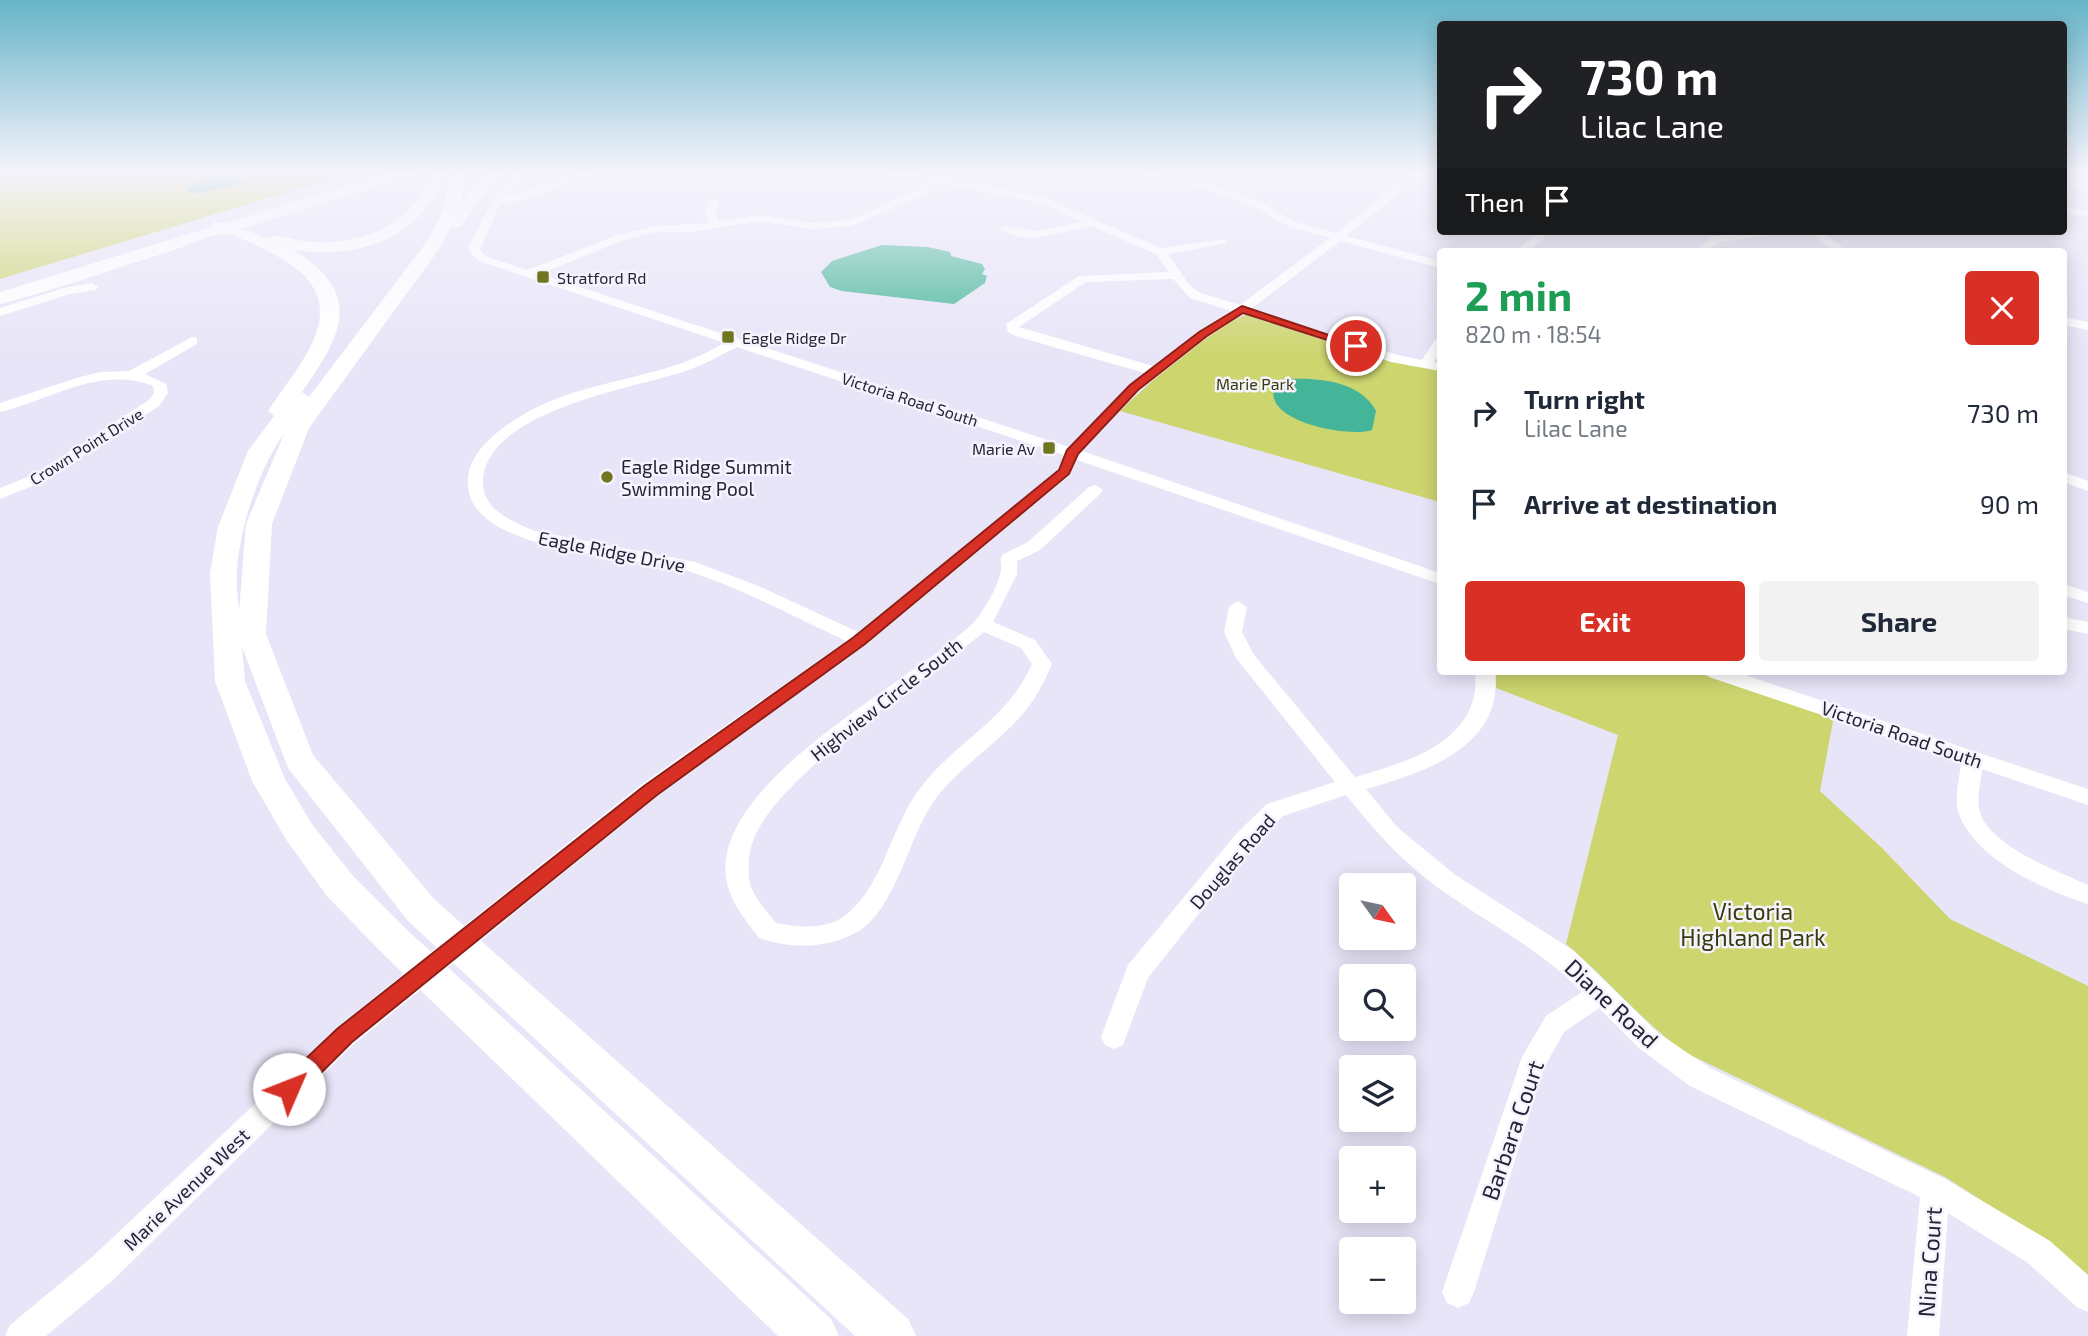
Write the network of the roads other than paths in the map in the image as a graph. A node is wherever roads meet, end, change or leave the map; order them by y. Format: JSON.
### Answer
{"nodes":[{"id":1,"x":194,"y":232,"type":"edge"},
{"id":2,"x":198,"y":232,"type":"edge"},
{"id":3,"x":241,"y":232,"type":"edge"},
{"id":4,"x":249,"y":232,"type":"edge"},
{"id":5,"x":387,"y":232,"type":"edge"},
{"id":6,"x":423,"y":232,"type":"edge"},
{"id":7,"x":440,"y":232,"type":"edge"},
{"id":8,"x":449,"y":232,"type":"edge"},
{"id":9,"x":482,"y":232,"type":"edge"},
{"id":10,"x":640,"y":232,"type":"edge"},
{"id":11,"x":1018,"y":232,"type":"edge"},
{"id":12,"x":1049,"y":232,"type":"edge"},
{"id":13,"x":1118,"y":232,"type":"edge"},
{"id":14,"x":1322,"y":232,"type":"edge"},
{"id":15,"x":1345,"y":232,"type":"edge"},
{"id":16,"x":1541,"y":235,"type":"edge"},
{"id":17,"x":1746,"y":235,"type":"edge"},
{"id":18,"x":1819,"y":235,"type":"edge"},
{"id":19,"x":1339,"y":237,"type":"junction"},
{"id":20,"x":1223,"y":241,"type":"dead end"},
{"id":21,"x":1527,"y":248,"type":"edge"},
{"id":22,"x":1704,"y":248,"type":"edge"},
{"id":23,"x":1837,"y":248,"type":"edge"},
{"id":24,"x":1160,"y":251,"type":"junction"},
{"id":25,"x":1437,"y":264,"type":"edge"},
{"id":26,"x":529,"y":274,"type":"junction"},
{"id":27,"x":1177,"y":275,"type":"junction"},
{"id":28,"x":411,"y":278,"type":"junction"},
{"id":29,"x":92,"y":287,"type":"dead end"},
{"id":30,"x":0,"y":289,"type":"edge"},
{"id":31,"x":0,"y":298,"type":"edge"},
{"id":32,"x":1242,"y":309,"type":"junction"},
{"id":33,"x":0,"y":312,"type":"edge"},
{"id":34,"x":2067,"y":322,"type":"edge"},
{"id":35,"x":2088,"y":326,"type":"edge"},
{"id":36,"x":192,"y":341,"type":"dead end"},
{"id":37,"x":736,"y":342,"type":"junction"},
{"id":38,"x":1437,"y":347,"type":"edge"},
{"id":39,"x":1424,"y":366,"type":"junction"},
{"id":40,"x":1437,"y":367,"type":"edge"},
{"id":41,"x":1154,"y":371,"type":"junction"},
{"id":42,"x":133,"y":375,"type":"junction"},
{"id":43,"x":0,"y":408,"type":"edge"},
{"id":44,"x":260,"y":451,"type":"junction"},
{"id":45,"x":1072,"y":453,"type":"junction"},
{"id":46,"x":2067,"y":478,"type":"edge"},
{"id":47,"x":2088,"y":486,"type":"edge"},
{"id":48,"x":1094,"y":490,"type":"dead end"},
{"id":49,"x":0,"y":494,"type":"edge"},
{"id":50,"x":974,"y":547,"type":"junction"},
{"id":51,"x":1008,"y":559,"type":"junction"},
{"id":52,"x":1437,"y":578,"type":"edge"},
{"id":53,"x":2067,"y":590,"type":"edge"},
{"id":54,"x":2088,"y":598,"type":"edge"},
{"id":55,"x":1238,"y":607,"type":"dead end"},
{"id":56,"x":982,"y":624,"type":"junction"},
{"id":57,"x":2067,"y":624,"type":"edge"},
{"id":58,"x":2088,"y":628,"type":"edge"},
{"id":59,"x":860,"y":640,"type":"junction"},
{"id":60,"x":1485,"y":675,"type":"edge"},
{"id":61,"x":1725,"y":675,"type":"edge"},
{"id":62,"x":1972,"y":758,"type":"junction"},
{"id":63,"x":1350,"y":785,"type":"junction"},
{"id":64,"x":2088,"y":797,"type":"edge"},
{"id":65,"x":2088,"y":895,"type":"edge"},
{"id":66,"x":468,"y":980,"type":"junction"},
{"id":67,"x":1601,"y":993,"type":"junction"},
{"id":68,"x":1114,"y":1037,"type":"dead end"},
{"id":69,"x":1934,"y":1189,"type":"junction"},
{"id":70,"x":1458,"y":1292,"type":"dead end"},
{"id":71,"x":2088,"y":1296,"type":"edge"},
{"id":72,"x":20,"y":1336,"type":"edge"},
{"id":73,"x":814,"y":1336,"type":"edge"},
{"id":74,"x":891,"y":1336,"type":"edge"},
{"id":75,"x":1923,"y":1336,"type":"edge"}],
"edges":[{"from":1,"to":30,"type":"highway"},
{"from":2,"to":31,"type":"highway"},
{"from":3,"to":44,"type":"highway"},
{"from":4,"to":5,"type":"highway"},
{"from":6,"to":44,"type":"highway"},
{"from":7,"to":28,"type":"highway"},
{"from":8,"to":28,"type":"highway"},
{"from":9,"to":26,"type":"street","name":"Victoria Road South"},
{"from":10,"to":26,"type":"street"},
{"from":11,"to":12,"type":"street"},
{"from":13,"to":24,"type":"street"},
{"from":14,"to":19,"type":"street"},
{"from":15,"to":19,"type":"street","name":"Marie Avenue West"},
{"from":16,"to":21,"type":"street"},
{"from":17,"to":22,"type":"street"},
{"from":18,"to":23,"type":"street"},
{"from":19,"to":25,"type":"street"},
{"from":19,"to":32,"type":"street","name":"Marie Avenue West"},
{"from":20,"to":24,"type":"street"},
{"from":24,"to":27,"type":"street"},
{"from":26,"to":37,"type":"street","name":"Victoria Road South"},
{"from":27,"to":32,"type":"street"},
{"from":27,"to":41,"type":"street"},
{"from":28,"to":66,"type":"highway"},
{"from":29,"to":33,"type":"street"},
{"from":32,"to":39,"type":"street"},
{"from":32,"to":41,"type":"street","name":"Marie Avenue West"},
{"from":34,"to":35,"type":"street"},
{"from":36,"to":42,"type":"street"},
{"from":37,"to":45,"type":"street","name":"Victoria Road South"},
{"from":37,"to":59,"type":"street","name":"Eagle Ridge Drive"},
{"from":38,"to":39,"type":"street"},
{"from":39,"to":40,"type":"street"},
{"from":41,"to":45,"type":"street","name":"Marie Avenue West"},
{"from":42,"to":43,"type":"street","name":"Crown Point Drive"},
{"from":42,"to":49,"type":"street","name":"Crown Point Drive"},
{"from":44,"to":66,"type":"highway"},
{"from":45,"to":50,"type":"street","name":"Marie Avenue West"},
{"from":45,"to":52,"type":"street","name":"Victoria Road South"},
{"from":46,"to":47,"type":"street"},
{"from":48,"to":51,"type":"street"},
{"from":50,"to":51,"type":"street"},
{"from":50,"to":59,"type":"street","name":"Marie Avenue West"},
{"from":51,"to":56,"type":"street","name":"Highview Circle South"},
{"from":53,"to":54,"type":"street"},
{"from":55,"to":63,"type":"street","name":"Diane Road"},
{"from":56,"to":56,"type":"street","name":"Highview Circle South"},
{"from":57,"to":58,"type":"street"},
{"from":59,"to":72,"type":"street","name":"Marie Avenue West"},
{"from":60,"to":63,"type":"street","name":"Douglas Road"},
{"from":61,"to":62,"type":"street","name":"Victoria Road South"},
{"from":62,"to":64,"type":"street","name":"Victoria Road South"},
{"from":62,"to":65,"type":"street"},
{"from":63,"to":67,"type":"street","name":"Diane Road"},
{"from":63,"to":68,"type":"street","name":"Douglas Road"},
{"from":66,"to":73,"type":"highway"},
{"from":66,"to":74,"type":"highway"},
{"from":67,"to":69,"type":"street","name":"Diane Road"},
{"from":67,"to":70,"type":"street","name":"Barbara Court"},
{"from":69,"to":71,"type":"street","name":"Diane Road"},
{"from":69,"to":75,"type":"street","name":"Nina Court"}]}
